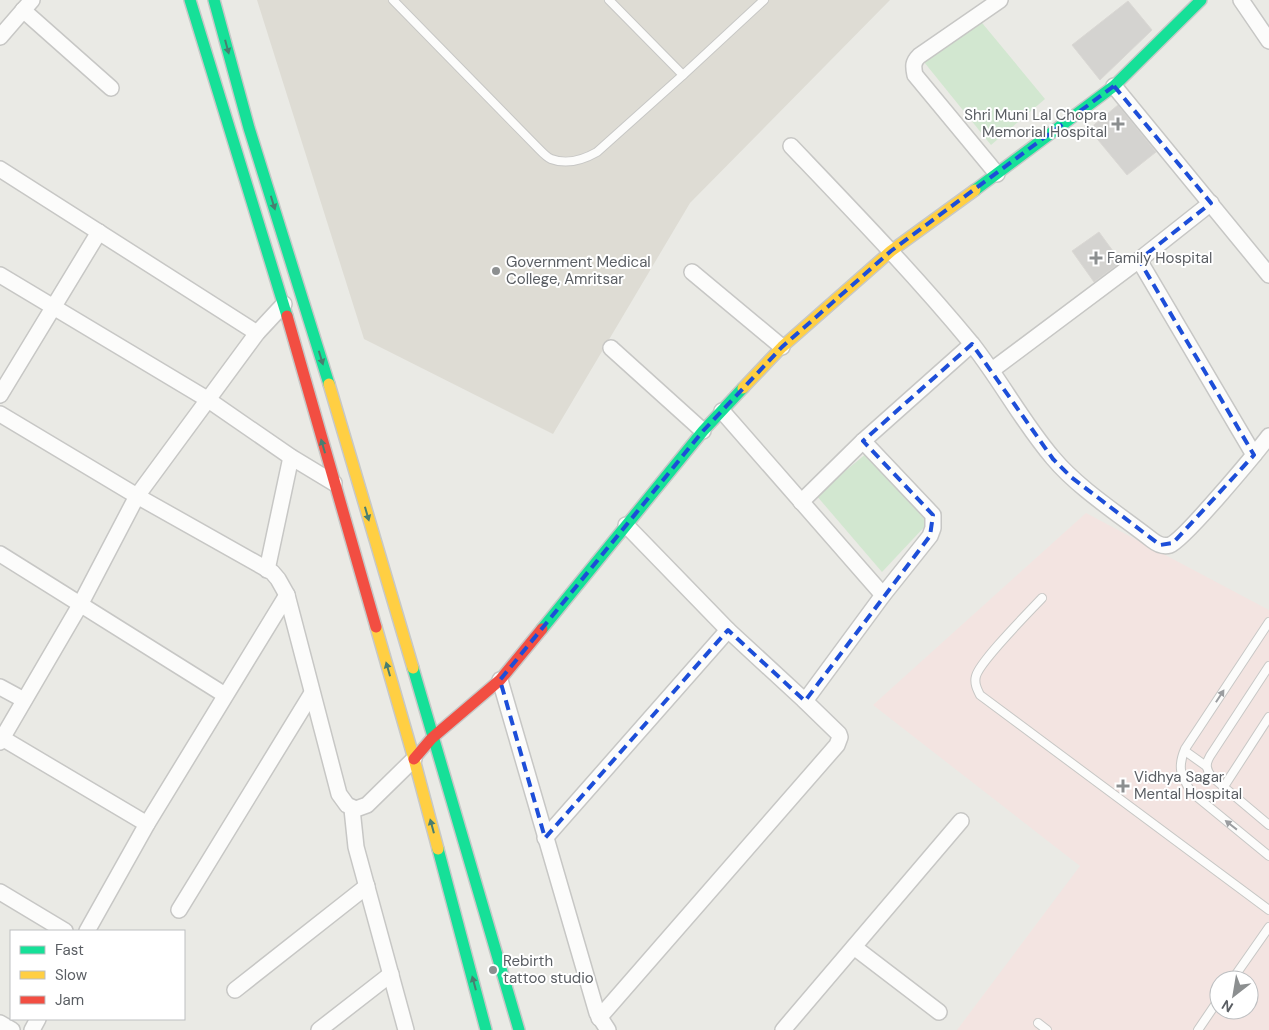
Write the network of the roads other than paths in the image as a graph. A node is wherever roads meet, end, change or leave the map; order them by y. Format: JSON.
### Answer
{"nodes":[{"id":1,"x":190,"y":0,"type":"edge"},
{"id":2,"x":214,"y":0,"type":"edge"},
{"id":3,"x":393,"y":0,"type":"edge"},
{"id":4,"x":609,"y":0,"type":"edge"},
{"id":5,"x":764,"y":0,"type":"edge"},
{"id":6,"x":1000,"y":0,"type":"edge"},
{"id":7,"x":1201,"y":0,"type":"edge"},
{"id":8,"x":1241,"y":0,"type":"edge"},
{"id":9,"x":27,"y":5,"type":"edge"},
{"id":10,"x":0,"y":38,"type":"edge"},
{"id":11,"x":1269,"y":41,"type":"edge"},
{"id":12,"x":684,"y":75,"type":"junction"},
{"id":13,"x":1114,"y":86,"type":"junction"},
{"id":14,"x":111,"y":88,"type":"dead end"},
{"id":15,"x":791,"y":146,"type":"dead end"},
{"id":16,"x":0,"y":169,"type":"edge"},
{"id":17,"x":997,"y":174,"type":"junction"},
{"id":18,"x":1211,"y":203,"type":"junction"},
{"id":19,"x":99,"y":232,"type":"junction"},
{"id":20,"x":891,"y":251,"type":"junction"},
{"id":21,"x":1139,"y":260,"type":"junction"},
{"id":22,"x":692,"y":272,"type":"dead end"},
{"id":23,"x":0,"y":275,"type":"edge"},
{"id":24,"x":1269,"y":275,"type":"edge"},
{"id":25,"x":284,"y":304,"type":"junction"},
{"id":26,"x":54,"y":307,"type":"junction"},
{"id":27,"x":257,"y":333,"type":"junction"},
{"id":28,"x":972,"y":344,"type":"junction"},
{"id":29,"x":782,"y":347,"type":"junction"},
{"id":30,"x":611,"y":348,"type":"dead end"},
{"id":31,"x":992,"y":370,"type":"junction"},
{"id":32,"x":3,"y":385,"type":"edge"},
{"id":33,"x":207,"y":399,"type":"junction"},
{"id":34,"x":722,"y":411,"type":"junction"},
{"id":35,"x":0,"y":414,"type":"edge"},
{"id":36,"x":703,"y":431,"type":"junction"},
{"id":37,"x":1269,"y":436,"type":"edge"},
{"id":38,"x":863,"y":441,"type":"junction"},
{"id":39,"x":1254,"y":455,"type":"junction"},
{"id":40,"x":291,"y":457,"type":"junction"},
{"id":41,"x":334,"y":483,"type":"junction"},
{"id":42,"x":137,"y":496,"type":"junction"},
{"id":43,"x":801,"y":502,"type":"junction"},
{"id":44,"x":626,"y":525,"type":"junction"},
{"id":45,"x":0,"y":554,"type":"edge"},
{"id":46,"x":267,"y":570,"type":"junction"},
{"id":47,"x":287,"y":595,"type":"junction"},
{"id":48,"x":883,"y":595,"type":"junction"},
{"id":49,"x":1042,"y":598,"type":"dead end"},
{"id":50,"x":80,"y":605,"type":"junction"},
{"id":51,"x":1269,"y":622,"type":"edge"},
{"id":52,"x":728,"y":630,"type":"junction"},
{"id":53,"x":1269,"y":666,"type":"edge"},
{"id":54,"x":500,"y":680,"type":"junction"},
{"id":55,"x":0,"y":687,"type":"edge"},
{"id":56,"x":312,"y":693,"type":"junction"},
{"id":57,"x":225,"y":695,"type":"junction"},
{"id":58,"x":24,"y":700,"type":"junction"},
{"id":59,"x":805,"y":701,"type":"junction"},
{"id":60,"x":1269,"y":717,"type":"edge"},
{"id":61,"x":432,"y":738,"type":"junction"},
{"id":62,"x":1,"y":740,"type":"edge"},
{"id":63,"x":1184,"y":751,"type":"junction"},
{"id":64,"x":414,"y":758,"type":"junction"},
{"id":65,"x":1206,"y":766,"type":"junction"},
{"id":66,"x":1223,"y":788,"type":"junction"},
{"id":67,"x":352,"y":808,"type":"junction"},
{"id":68,"x":961,"y":821,"type":"dead end"},
{"id":69,"x":147,"y":824,"type":"junction"},
{"id":70,"x":1269,"y":825,"type":"edge"},
{"id":71,"x":545,"y":838,"type":"junction"},
{"id":72,"x":1269,"y":856,"type":"edge"},
{"id":73,"x":367,"y":886,"type":"junction"},
{"id":74,"x":0,"y":892,"type":"edge"},
{"id":75,"x":180,"y":910,"type":"dead end"},
{"id":76,"x":1269,"y":910,"type":"edge"},
{"id":77,"x":1269,"y":927,"type":"edge"},
{"id":78,"x":63,"y":930,"type":"edge"},
{"id":79,"x":89,"y":930,"type":"edge"},
{"id":80,"x":854,"y":947,"type":"junction"},
{"id":81,"x":1239,"y":970,"type":"edge"},
{"id":82,"x":391,"y":974,"type":"junction"},
{"id":83,"x":235,"y":990,"type":"dead end"},
{"id":84,"x":939,"y":1012,"type":"dead end"},
{"id":85,"x":1209,"y":1015,"type":"edge"},
{"id":86,"x":0,"y":1023,"type":"edge"},
{"id":87,"x":1038,"y":1023,"type":"dead end"},
{"id":88,"x":604,"y":1024,"type":"edge"},
{"id":89,"x":1200,"y":1029,"type":"edge"},
{"id":90,"x":12,"y":1030,"type":"edge"},
{"id":91,"x":319,"y":1030,"type":"edge"},
{"id":92,"x":406,"y":1030,"type":"edge"},
{"id":93,"x":486,"y":1030,"type":"edge"},
{"id":94,"x":519,"y":1030,"type":"edge"},
{"id":95,"x":783,"y":1030,"type":"edge"},
{"id":96,"x":1047,"y":1030,"type":"edge"}],
"edges":[{"from":1,"to":25,"type":"street"},
{"from":2,"to":61,"type":"street","one_way":true},
{"from":3,"to":12,"type":"lane"},
{"from":4,"to":12,"type":"lane"},
{"from":5,"to":12,"type":"lane"},
{"from":6,"to":17,"type":"street"},
{"from":7,"to":13,"type":"street"},
{"from":8,"to":11,"type":"street"},
{"from":9,"to":10,"type":"street"},
{"from":9,"to":14,"type":"street"},
{"from":13,"to":17,"type":"street"},
{"from":13,"to":18,"type":"street"},
{"from":15,"to":20,"type":"street"},
{"from":16,"to":19,"type":"street"},
{"from":17,"to":20,"type":"street"},
{"from":18,"to":21,"type":"street"},
{"from":18,"to":24,"type":"street"},
{"from":19,"to":26,"type":"street"},
{"from":19,"to":27,"type":"street"},
{"from":20,"to":28,"type":"street"},
{"from":20,"to":29,"type":"street"},
{"from":21,"to":31,"type":"street"},
{"from":21,"to":39,"type":"street"},
{"from":22,"to":29,"type":"street"},
{"from":23,"to":26,"type":"street"},
{"from":25,"to":27,"type":"street"},
{"from":41,"to":25,"type":"street","one_way":true},
{"from":26,"to":32,"type":"street"},
{"from":26,"to":33,"type":"street"},
{"from":27,"to":33,"type":"street"},
{"from":28,"to":31,"type":"street"},
{"from":28,"to":38,"type":"street"},
{"from":29,"to":34,"type":"street"},
{"from":30,"to":36,"type":"street"},
{"from":31,"to":39,"type":"street"},
{"from":33,"to":40,"type":"street"},
{"from":33,"to":42,"type":"street"},
{"from":34,"to":36,"type":"street"},
{"from":34,"to":43,"type":"street"},
{"from":35,"to":42,"type":"street"},
{"from":36,"to":44,"type":"street"},
{"from":37,"to":39,"type":"street"},
{"from":38,"to":43,"type":"street"},
{"from":38,"to":48,"type":"street"},
{"from":40,"to":41,"type":"street"},
{"from":40,"to":46,"type":"street"},
{"from":64,"to":41,"type":"street","one_way":true},
{"from":42,"to":46,"type":"street"},
{"from":42,"to":50,"type":"street"},
{"from":43,"to":48,"type":"street"},
{"from":44,"to":52,"type":"street"},
{"from":44,"to":54,"type":"street"},
{"from":45,"to":50,"type":"street"},
{"from":46,"to":47,"type":"street"},
{"from":47,"to":56,"type":"street"},
{"from":47,"to":57,"type":"street"},
{"from":48,"to":59,"type":"street"},
{"from":49,"to":76,"type":"lane"},
{"from":50,"to":57,"type":"street"},
{"from":50,"to":58,"type":"street"},
{"from":63,"to":51,"type":"lane","one_way":true},
{"from":52,"to":59,"type":"street"},
{"from":52,"to":71,"type":"street"},
{"from":53,"to":65,"type":"lane"},
{"from":54,"to":61,"type":"street"},
{"from":54,"to":71,"type":"street"},
{"from":55,"to":58,"type":"street"},
{"from":56,"to":67,"type":"street"},
{"from":56,"to":75,"type":"street"},
{"from":57,"to":69,"type":"street"},
{"from":58,"to":62,"type":"street"},
{"from":59,"to":88,"type":"street"},
{"from":60,"to":66,"type":"lane"},
{"from":61,"to":64,"type":"street"},
{"from":61,"to":94,"type":"street"},
{"from":62,"to":69,"type":"street"},
{"from":63,"to":65,"type":"lane"},
{"from":72,"to":63,"type":"lane","one_way":true},
{"from":64,"to":67,"type":"street"},
{"from":93,"to":64,"type":"street","one_way":true},
{"from":65,"to":66,"type":"lane"},
{"from":66,"to":70,"type":"lane"},
{"from":67,"to":73,"type":"street"},
{"from":68,"to":80,"type":"street"},
{"from":69,"to":79,"type":"street"},
{"from":71,"to":88,"type":"street"},
{"from":73,"to":82,"type":"street"},
{"from":73,"to":83,"type":"street"},
{"from":74,"to":78,"type":"street"},
{"from":77,"to":81,"type":"lane"},
{"from":80,"to":84,"type":"street"},
{"from":80,"to":95,"type":"street"},
{"from":82,"to":91,"type":"street"},
{"from":82,"to":92,"type":"street"},
{"from":85,"to":89,"type":"lane"},
{"from":86,"to":90,"type":"street"},
{"from":87,"to":96,"type":"lane"}]}
